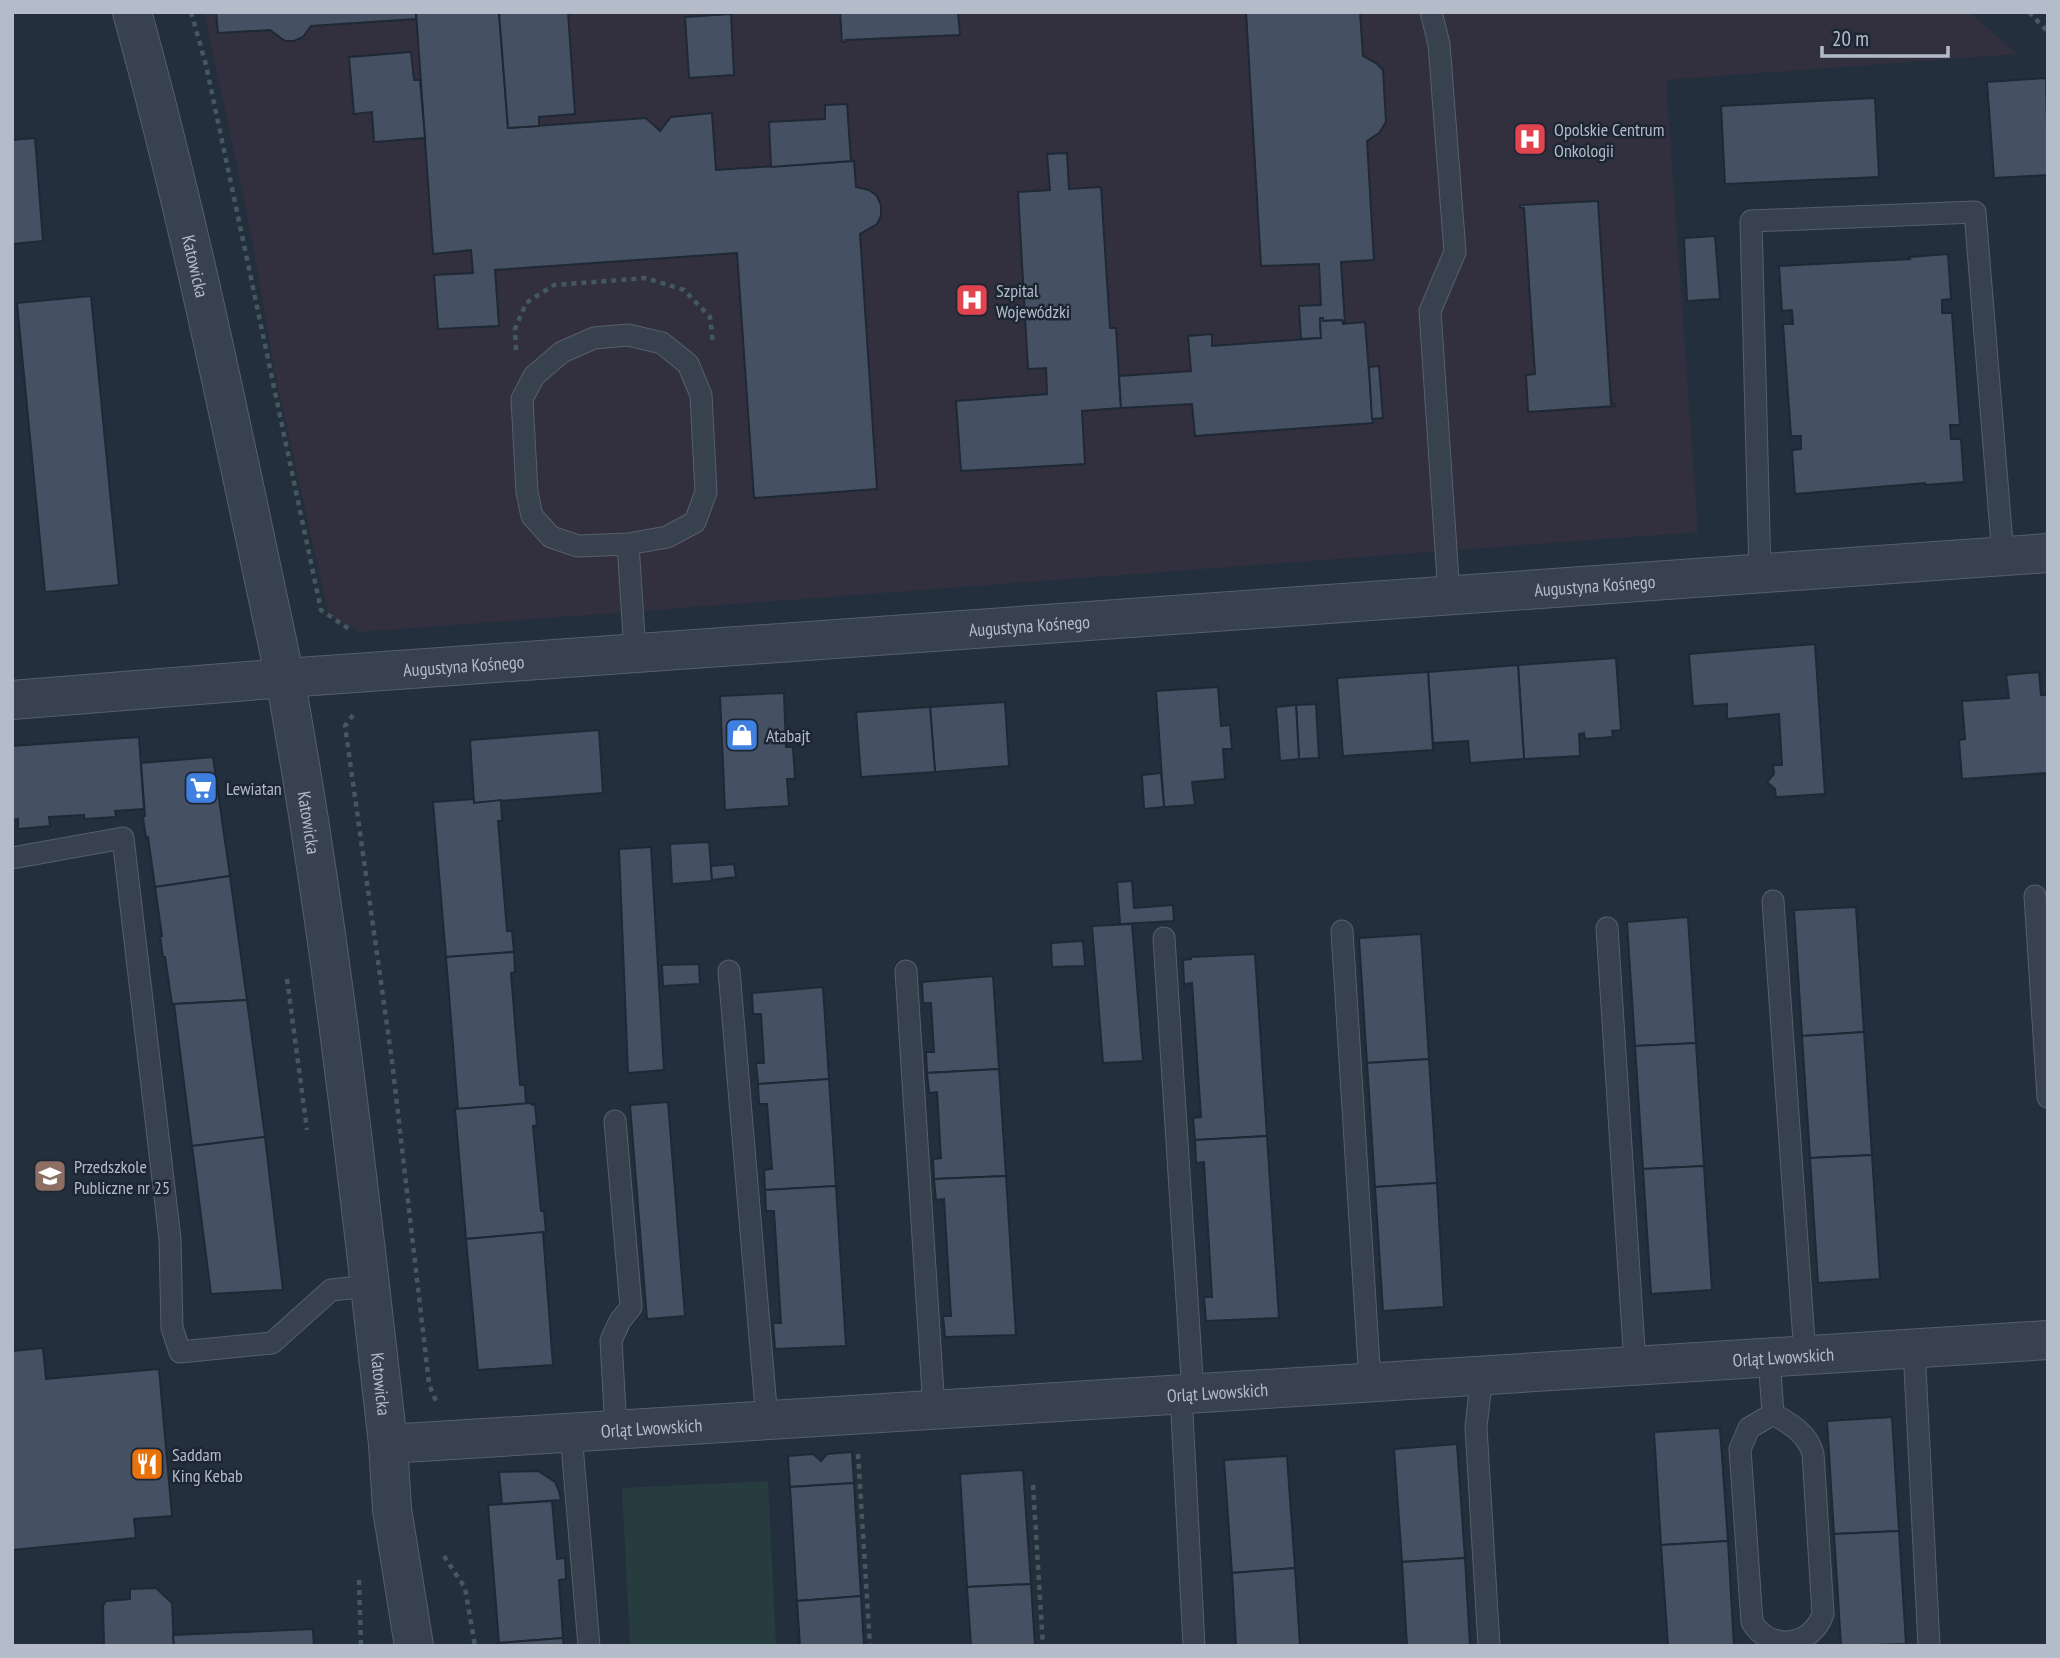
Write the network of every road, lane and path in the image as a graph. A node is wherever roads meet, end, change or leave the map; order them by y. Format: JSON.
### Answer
{"nodes":[{"id":1,"x":132,"y":12,"type":"edge"},
{"id":2,"x":191,"y":12,"type":"edge"},
{"id":3,"x":1431,"y":12,"type":"edge"},
{"id":4,"x":2029,"y":12,"type":"edge"},
{"id":5,"x":2048,"y":32,"type":"edge"},
{"id":6,"x":515,"y":329,"type":"dead end"},
{"id":7,"x":714,"y":336,"type":"dead end"},
{"id":8,"x":628,"y":544,"type":"junction"},
{"id":9,"x":2048,"y":553,"type":"edge"},
{"id":10,"x":2003,"y":556,"type":"junction"},
{"id":11,"x":1760,"y":573,"type":"junction"},
{"id":12,"x":1449,"y":595,"type":"junction"},
{"id":13,"x":355,"y":633,"type":"dead end"},
{"id":14,"x":635,"y":653,"type":"junction"},
{"id":15,"x":285,"y":678,"type":"junction"},
{"id":16,"x":12,"y":700,"type":"edge"},
{"id":17,"x":360,"y":705,"type":"dead end"},
{"id":18,"x":12,"y":858,"type":"edge"},
{"id":19,"x":2035,"y":896,"type":"dead end"},
{"id":20,"x":1773,"y":901,"type":"dead end"},
{"id":21,"x":1608,"y":928,"type":"dead end"},
{"id":22,"x":1342,"y":931,"type":"dead end"},
{"id":23,"x":1164,"y":938,"type":"dead end"},
{"id":24,"x":286,"y":965,"type":"dead end"},
{"id":25,"x":729,"y":971,"type":"dead end"},
{"id":26,"x":905,"y":971,"type":"dead end"},
{"id":27,"x":2048,"y":1097,"type":"edge"},
{"id":28,"x":615,"y":1121,"type":"dead end"},
{"id":29,"x":309,"y":1142,"type":"dead end"},
{"id":30,"x":369,"y":1286,"type":"junction"},
{"id":31,"x":2048,"y":1340,"type":"edge"},
{"id":32,"x":1914,"y":1348,"type":"junction"},
{"id":33,"x":1787,"y":1356,"type":"junction"},
{"id":34,"x":1636,"y":1365,"type":"junction"},
{"id":35,"x":1482,"y":1375,"type":"junction"},
{"id":36,"x":1370,"y":1382,"type":"junction"},
{"id":37,"x":1187,"y":1394,"type":"junction"},
{"id":38,"x":933,"y":1409,"type":"junction"},
{"id":39,"x":1773,"y":1414,"type":"junction"},
{"id":40,"x":767,"y":1420,"type":"junction"},
{"id":41,"x":616,"y":1430,"type":"junction"},
{"id":42,"x":571,"y":1433,"type":"junction"},
{"id":43,"x":439,"y":1441,"type":"junction"},
{"id":44,"x":388,"y":1444,"type":"junction"},
{"id":45,"x":858,"y":1453,"type":"dead end"},
{"id":46,"x":1033,"y":1485,"type":"dead end"},
{"id":47,"x":443,"y":1548,"type":"dead end"},
{"id":48,"x":358,"y":1568,"type":"dead end"},
{"id":49,"x":360,"y":1646,"type":"edge"},
{"id":50,"x":414,"y":1646,"type":"edge"},
{"id":51,"x":475,"y":1646,"type":"edge"},
{"id":52,"x":589,"y":1646,"type":"edge"},
{"id":53,"x":870,"y":1646,"type":"edge"},
{"id":54,"x":1043,"y":1646,"type":"edge"},
{"id":55,"x":1194,"y":1646,"type":"edge"},
{"id":56,"x":1489,"y":1646,"type":"edge"},
{"id":57,"x":1928,"y":1646,"type":"edge"}],
"edges":[{"from":1,"to":15,"type":"street","name":"Katowicka"},
{"from":2,"to":13,"type":"path"},
{"from":3,"to":12,"type":"lane"},
{"from":4,"to":5,"type":"path"},
{"from":6,"to":7,"type":"path"},
{"from":8,"to":8,"type":"lane"},
{"from":8,"to":14,"type":"lane"},
{"from":9,"to":10,"type":"street","name":"Augustyna Kośnego"},
{"from":10,"to":11,"type":"street","name":"Augustyna Kośnego"},
{"from":10,"to":11,"type":"lane"},
{"from":11,"to":12,"type":"street","name":"Augustyna Kośnego"},
{"from":12,"to":14,"type":"street","name":"Augustyna Kośnego"},
{"from":14,"to":15,"type":"street","name":"Augustyna Kośnego"},
{"from":15,"to":16,"type":"street","name":"Augustyna Kośnego"},
{"from":15,"to":30,"type":"street","name":"Katowicka"},
{"from":17,"to":43,"type":"path"},
{"from":18,"to":30,"type":"lane"},
{"from":19,"to":27,"type":"lane"},
{"from":20,"to":33,"type":"lane"},
{"from":21,"to":34,"type":"lane"},
{"from":22,"to":36,"type":"lane"},
{"from":23,"to":37,"type":"lane"},
{"from":24,"to":29,"type":"path"},
{"from":25,"to":40,"type":"lane"},
{"from":26,"to":38,"type":"lane"},
{"from":28,"to":41,"type":"lane"},
{"from":30,"to":44,"type":"street","name":"Katowicka"},
{"from":31,"to":32,"type":"street","name":"Orląt Lwowskich"},
{"from":32,"to":33,"type":"street","name":"Orląt Lwowskich"},
{"from":32,"to":57,"type":"lane"},
{"from":33,"to":34,"type":"street","name":"Orląt Lwowskich"},
{"from":33,"to":39,"type":"lane"},
{"from":34,"to":35,"type":"street","name":"Orląt Lwowskich"},
{"from":35,"to":36,"type":"street","name":"Orląt Lwowskich"},
{"from":35,"to":56,"type":"lane"},
{"from":36,"to":37,"type":"street","name":"Orląt Lwowskich"},
{"from":37,"to":38,"type":"street","name":"Orląt Lwowskich"},
{"from":37,"to":55,"type":"lane"},
{"from":38,"to":40,"type":"street","name":"Orląt Lwowskich"},
{"from":39,"to":39,"type":"lane"},
{"from":40,"to":41,"type":"street","name":"Orląt Lwowskich"},
{"from":41,"to":42,"type":"street","name":"Orląt Lwowskich"},
{"from":42,"to":43,"type":"street","name":"Orląt Lwowskich"},
{"from":42,"to":52,"type":"lane"},
{"from":43,"to":44,"type":"street","name":"Orląt Lwowskich"},
{"from":44,"to":50,"type":"street","name":"Katowicka"},
{"from":45,"to":53,"type":"path"},
{"from":46,"to":54,"type":"path"},
{"from":47,"to":51,"type":"path"},
{"from":48,"to":49,"type":"path"}]}
